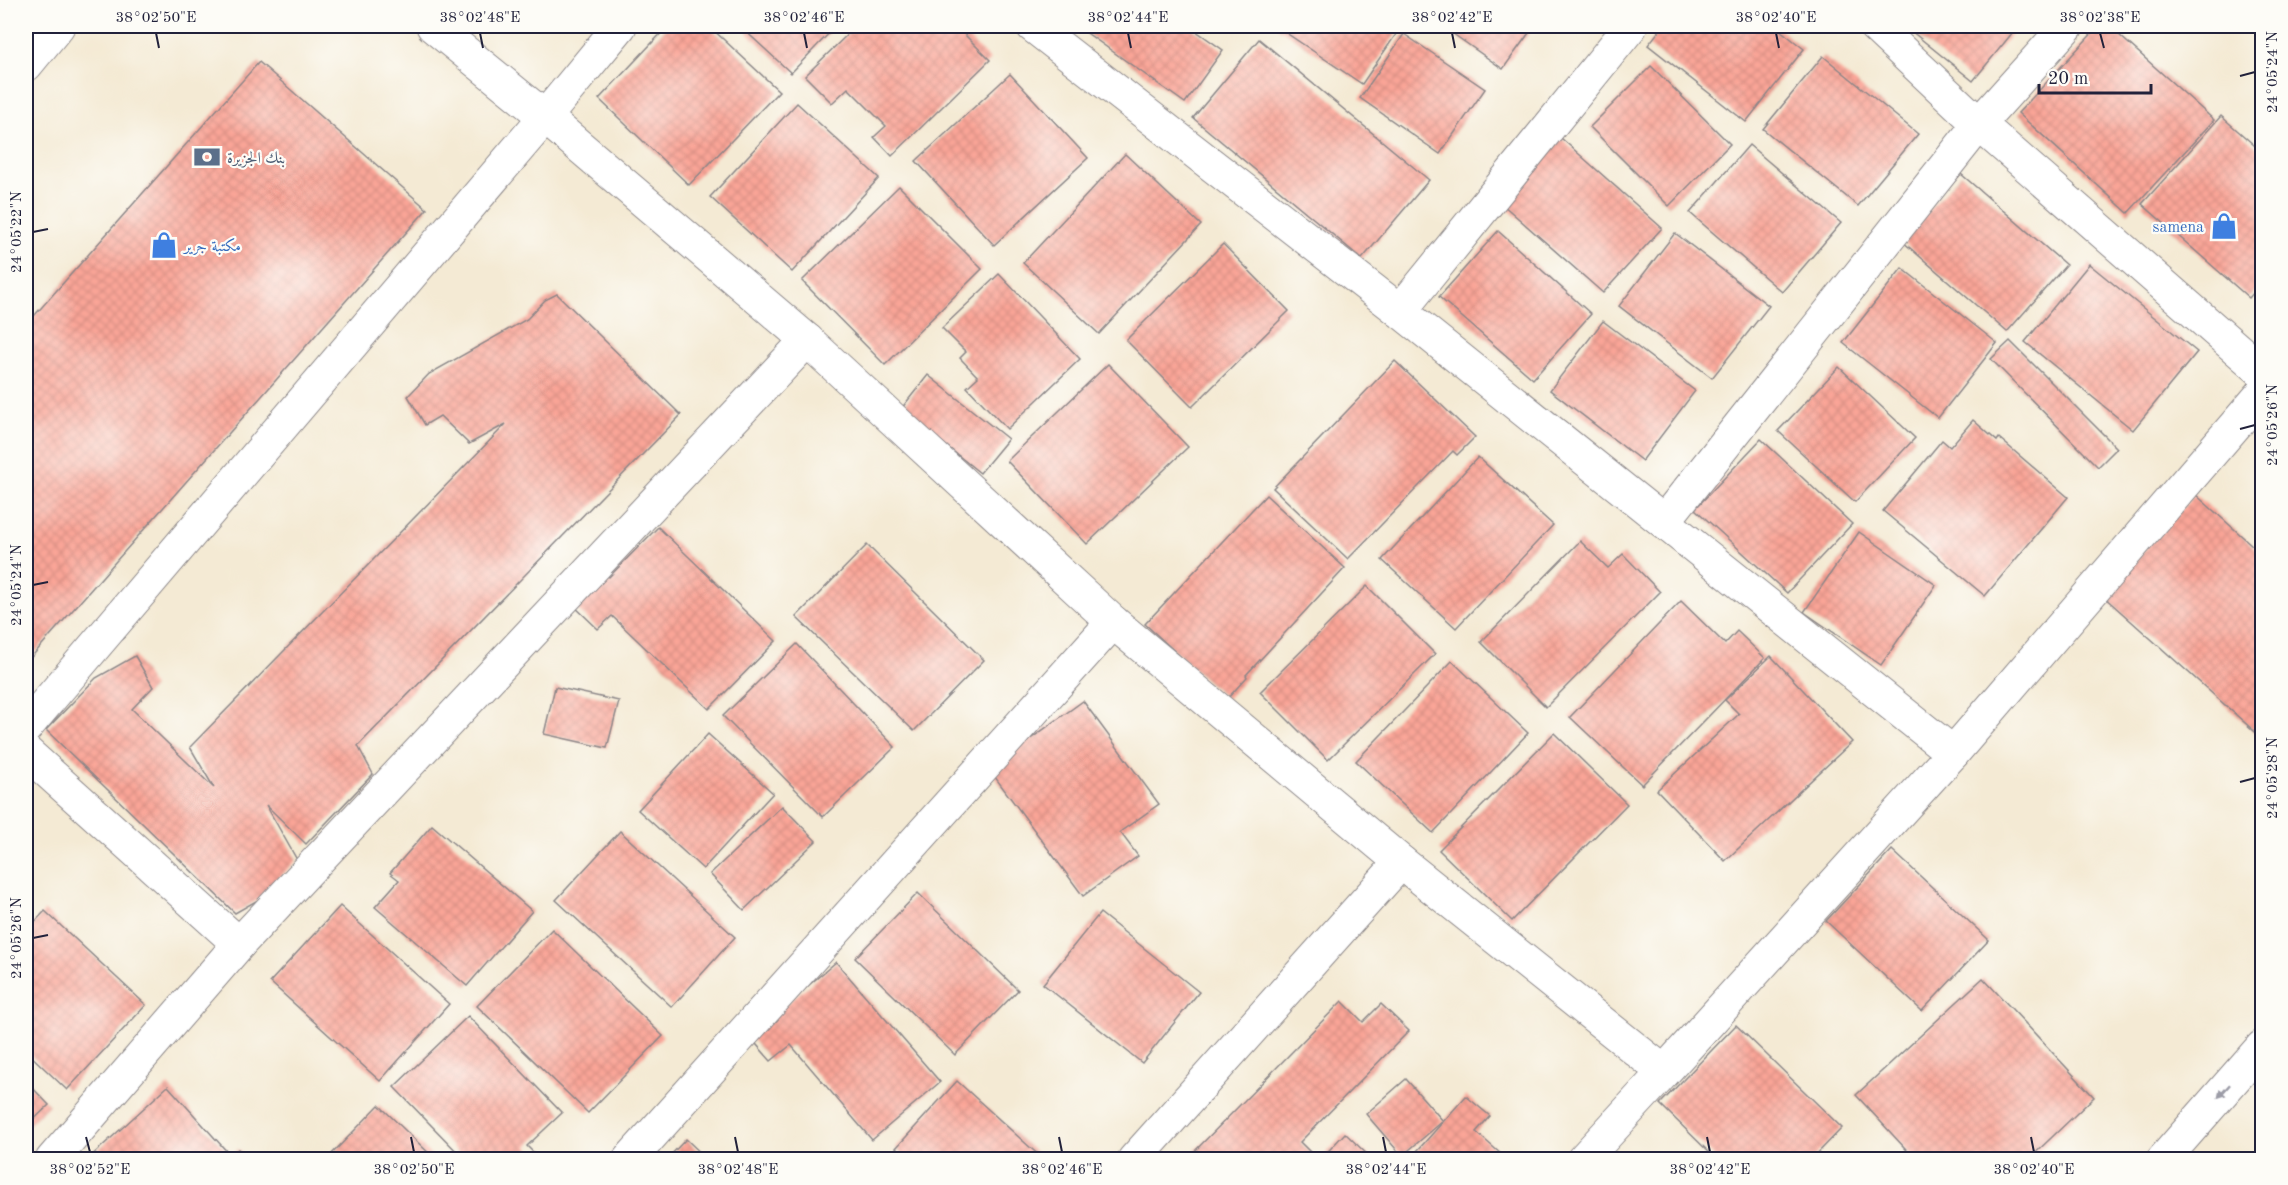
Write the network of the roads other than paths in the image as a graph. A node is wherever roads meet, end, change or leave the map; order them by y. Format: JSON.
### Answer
{"nodes":[{"id":1,"x":58,"y":26,"type":"edge"},
{"id":2,"x":433,"y":26,"type":"edge"},
{"id":3,"x":620,"y":26,"type":"edge"},
{"id":4,"x":1033,"y":26,"type":"edge"},
{"id":5,"x":1630,"y":26,"type":"edge"},
{"id":6,"x":1875,"y":26,"type":"edge"},
{"id":7,"x":2067,"y":26,"type":"edge"},
{"id":8,"x":26,"y":64,"type":"edge"},
{"id":9,"x":545,"y":117,"type":"junction"},
{"id":10,"x":1980,"y":124,"type":"junction"},
{"id":11,"x":1400,"y":311,"type":"junction"},
{"id":12,"x":807,"y":340,"type":"junction"},
{"id":13,"x":2262,"y":371,"type":"edge"},
{"id":14,"x":2262,"y":394,"type":"edge"},
{"id":15,"x":1664,"y":521,"type":"junction"},
{"id":16,"x":1113,"y":622,"type":"junction"},
{"id":17,"x":26,"y":727,"type":"edge"},
{"id":18,"x":26,"y":752,"type":"edge"},
{"id":19,"x":1953,"y":753,"type":"junction"},
{"id":20,"x":1401,"y":862,"type":"junction"},
{"id":21,"x":239,"y":944,"type":"junction"},
{"id":22,"x":2262,"y":1047,"type":"edge"},
{"id":23,"x":1664,"y":1072,"type":"junction"},
{"id":24,"x":52,"y":1160,"type":"edge"},
{"id":25,"x":629,"y":1160,"type":"edge"},
{"id":26,"x":1134,"y":1160,"type":"edge"},
{"id":27,"x":1583,"y":1160,"type":"edge"},
{"id":28,"x":2163,"y":1160,"type":"edge"}],
"edges":[{"from":1,"to":8,"type":"street"},
{"from":2,"to":9,"type":"street"},
{"from":3,"to":9,"type":"street"},
{"from":4,"to":11,"type":"street"},
{"from":5,"to":11,"type":"street"},
{"from":6,"to":10,"type":"street"},
{"from":7,"to":10,"type":"street"},
{"from":9,"to":12,"type":"street"},
{"from":9,"to":17,"type":"street"},
{"from":10,"to":13,"type":"street"},
{"from":10,"to":15,"type":"street"},
{"from":11,"to":15,"type":"street"},
{"from":12,"to":16,"type":"street"},
{"from":12,"to":21,"type":"street"},
{"from":14,"to":19,"type":"street"},
{"from":15,"to":19,"type":"street"},
{"from":16,"to":20,"type":"street"},
{"from":16,"to":25,"type":"street"},
{"from":18,"to":21,"type":"street"},
{"from":19,"to":23,"type":"street"},
{"from":20,"to":23,"type":"street"},
{"from":20,"to":26,"type":"street"},
{"from":21,"to":24,"type":"street"},
{"from":22,"to":28,"type":"street","one_way":true},
{"from":23,"to":27,"type":"street"}]}
